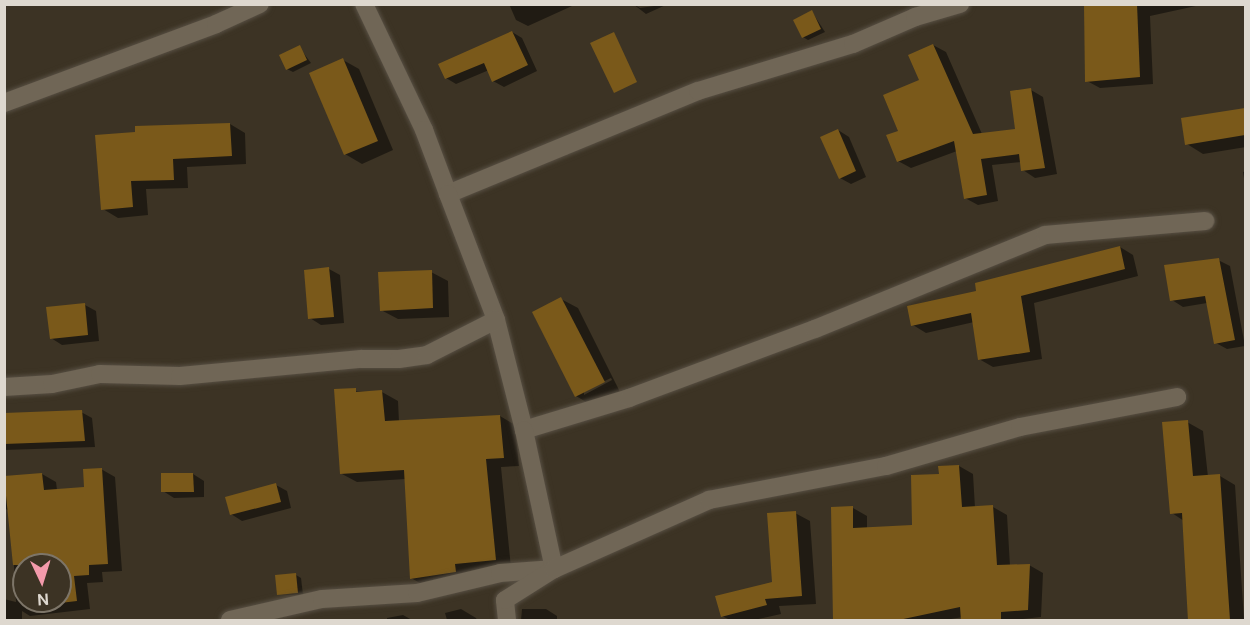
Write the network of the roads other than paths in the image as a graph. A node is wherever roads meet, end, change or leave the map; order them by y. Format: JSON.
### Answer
{"nodes":[{"id":1,"x":260,"y":4,"type":"edge"},
{"id":2,"x":364,"y":4,"type":"edge"},
{"id":3,"x":960,"y":4,"type":"edge"},
{"id":4,"x":4,"y":103,"type":"edge"},
{"id":5,"x":448,"y":194,"type":"junction"},
{"id":6,"x":1205,"y":221,"type":"dead end"},
{"id":7,"x":496,"y":320,"type":"junction"},
{"id":8,"x":4,"y":387,"type":"edge"},
{"id":9,"x":1177,"y":397,"type":"dead end"},
{"id":10,"x":524,"y":430,"type":"junction"},
{"id":11,"x":554,"y":569,"type":"junction"},
{"id":12,"x":230,"y":621,"type":"edge"},
{"id":13,"x":507,"y":621,"type":"edge"}],
"edges":[{"from":1,"to":4,"type":"street"},
{"from":2,"to":5,"type":"street"},
{"from":3,"to":5,"type":"street"},
{"from":5,"to":7,"type":"street"},
{"from":6,"to":10,"type":"street"},
{"from":7,"to":8,"type":"street"},
{"from":7,"to":10,"type":"street"},
{"from":9,"to":11,"type":"street"},
{"from":10,"to":11,"type":"street"},
{"from":11,"to":12,"type":"street"},
{"from":11,"to":13,"type":"street"}]}
